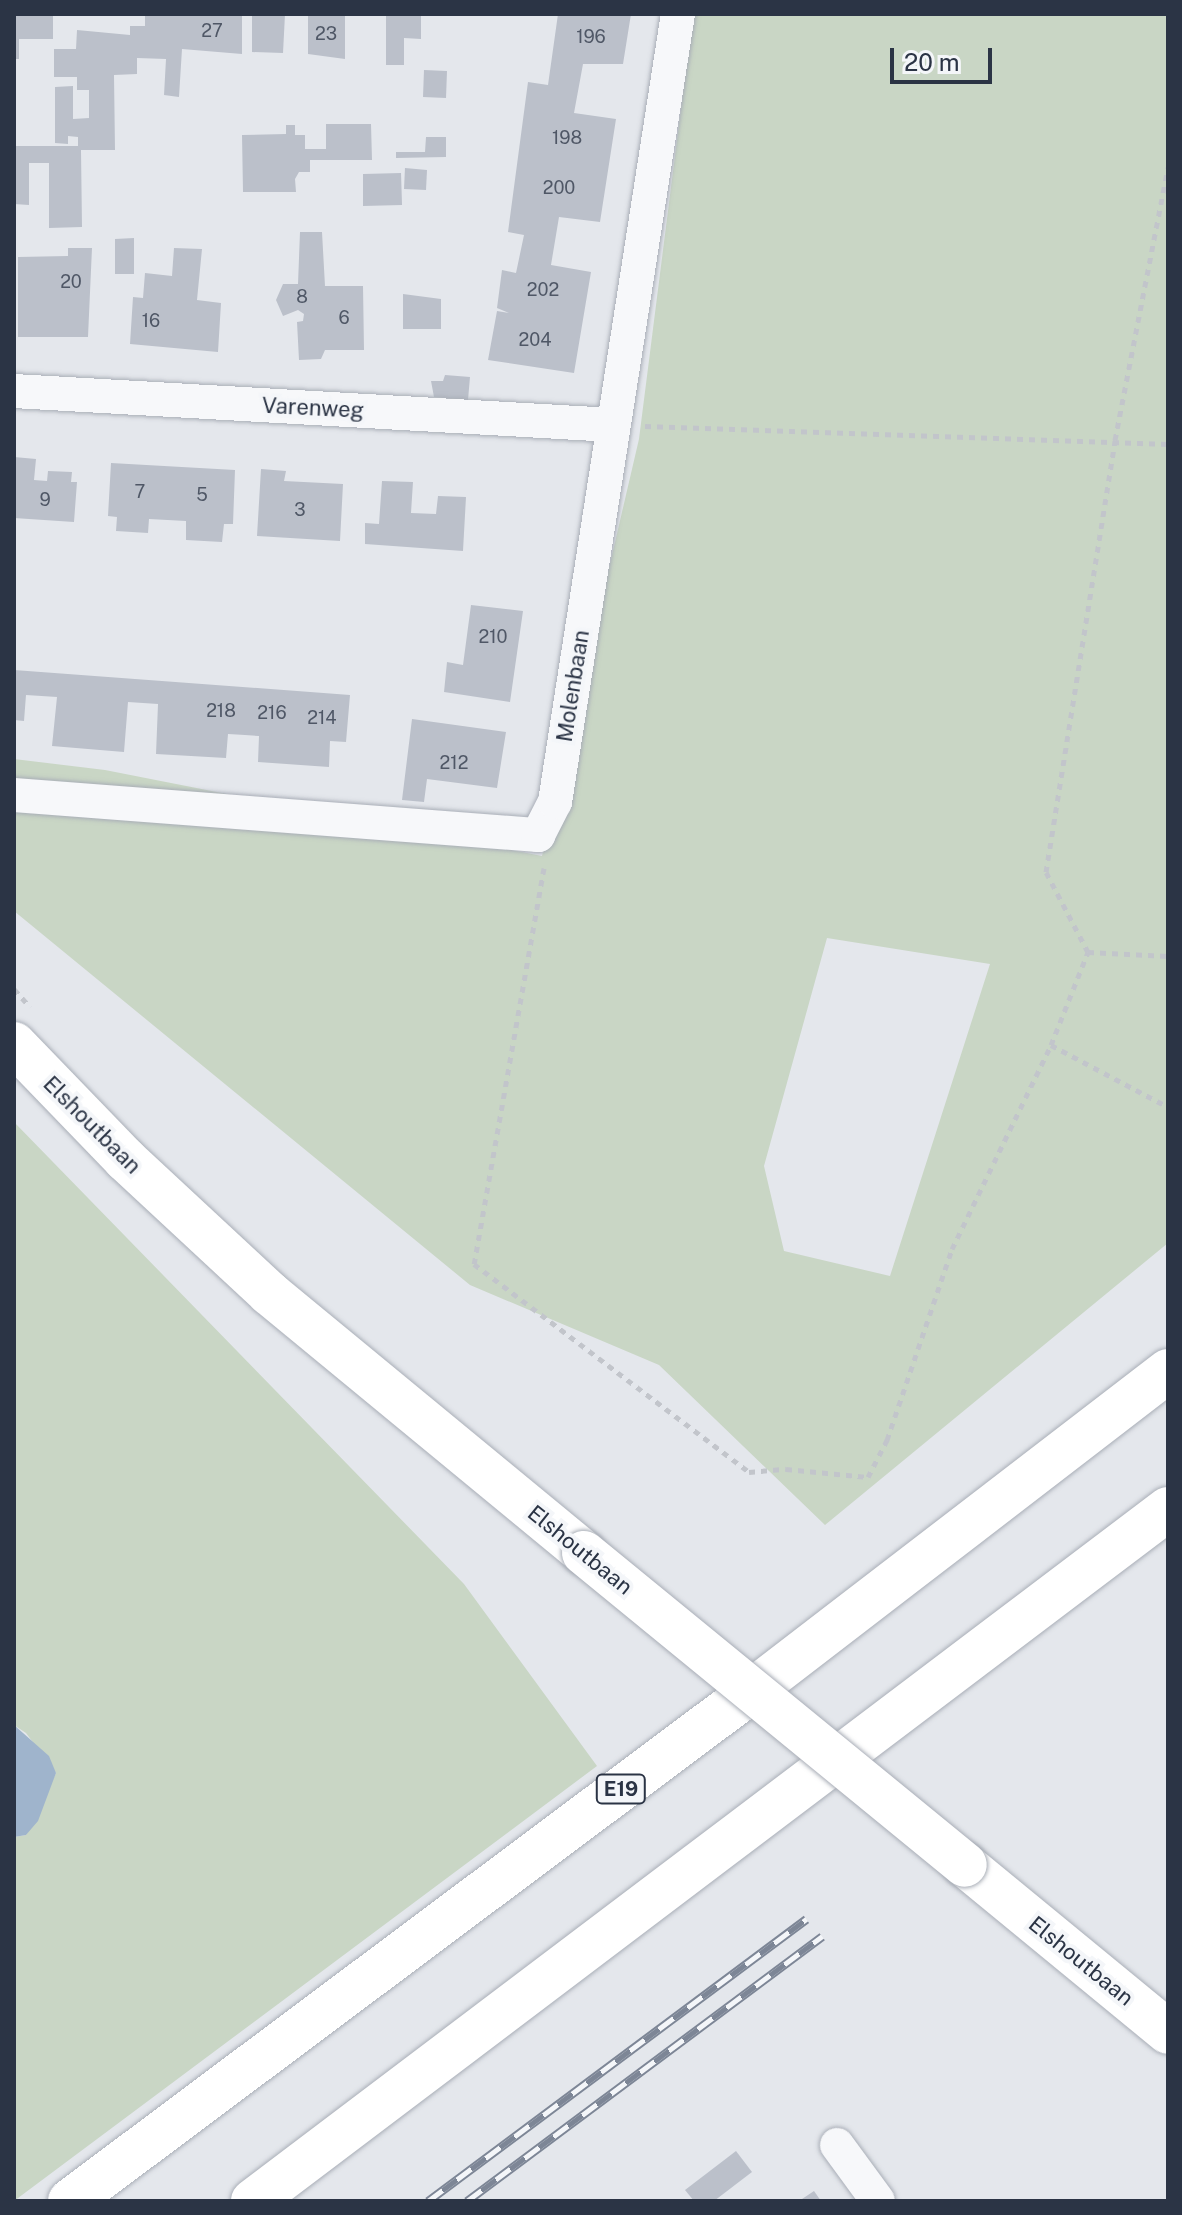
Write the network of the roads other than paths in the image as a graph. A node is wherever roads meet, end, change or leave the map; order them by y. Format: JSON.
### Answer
{"nodes":[{"id":1,"x":678,"y":14,"type":"edge"},
{"id":2,"x":14,"y":391,"type":"edge"},
{"id":3,"x":612,"y":425,"type":"junction"},
{"id":4,"x":14,"y":795,"type":"edge"},
{"id":5,"x":24,"y":1028,"type":"edge"},
{"id":6,"x":1168,"y":1371,"type":"edge"},
{"id":7,"x":1168,"y":1509,"type":"edge"},
{"id":8,"x":1168,"y":2032,"type":"edge"},
{"id":9,"x":837,"y":2145,"type":"dead end"},
{"id":10,"x":70,"y":2201,"type":"edge"},
{"id":11,"x":253,"y":2201,"type":"edge"},
{"id":12,"x":878,"y":2201,"type":"edge"}],
"edges":[{"from":1,"to":3,"type":"street","name":"Molenbaan"},
{"from":2,"to":3,"type":"street","name":"Varenweg"},
{"from":3,"to":4,"type":"street","name":"Molenbaan"},
{"from":5,"to":8,"type":"main road","name":"Elshoutbaan","bridge":true},
{"from":6,"to":10,"type":"main road","number":"E19"},
{"from":7,"to":11,"type":"main road"},
{"from":9,"to":12,"type":"street"}]}
